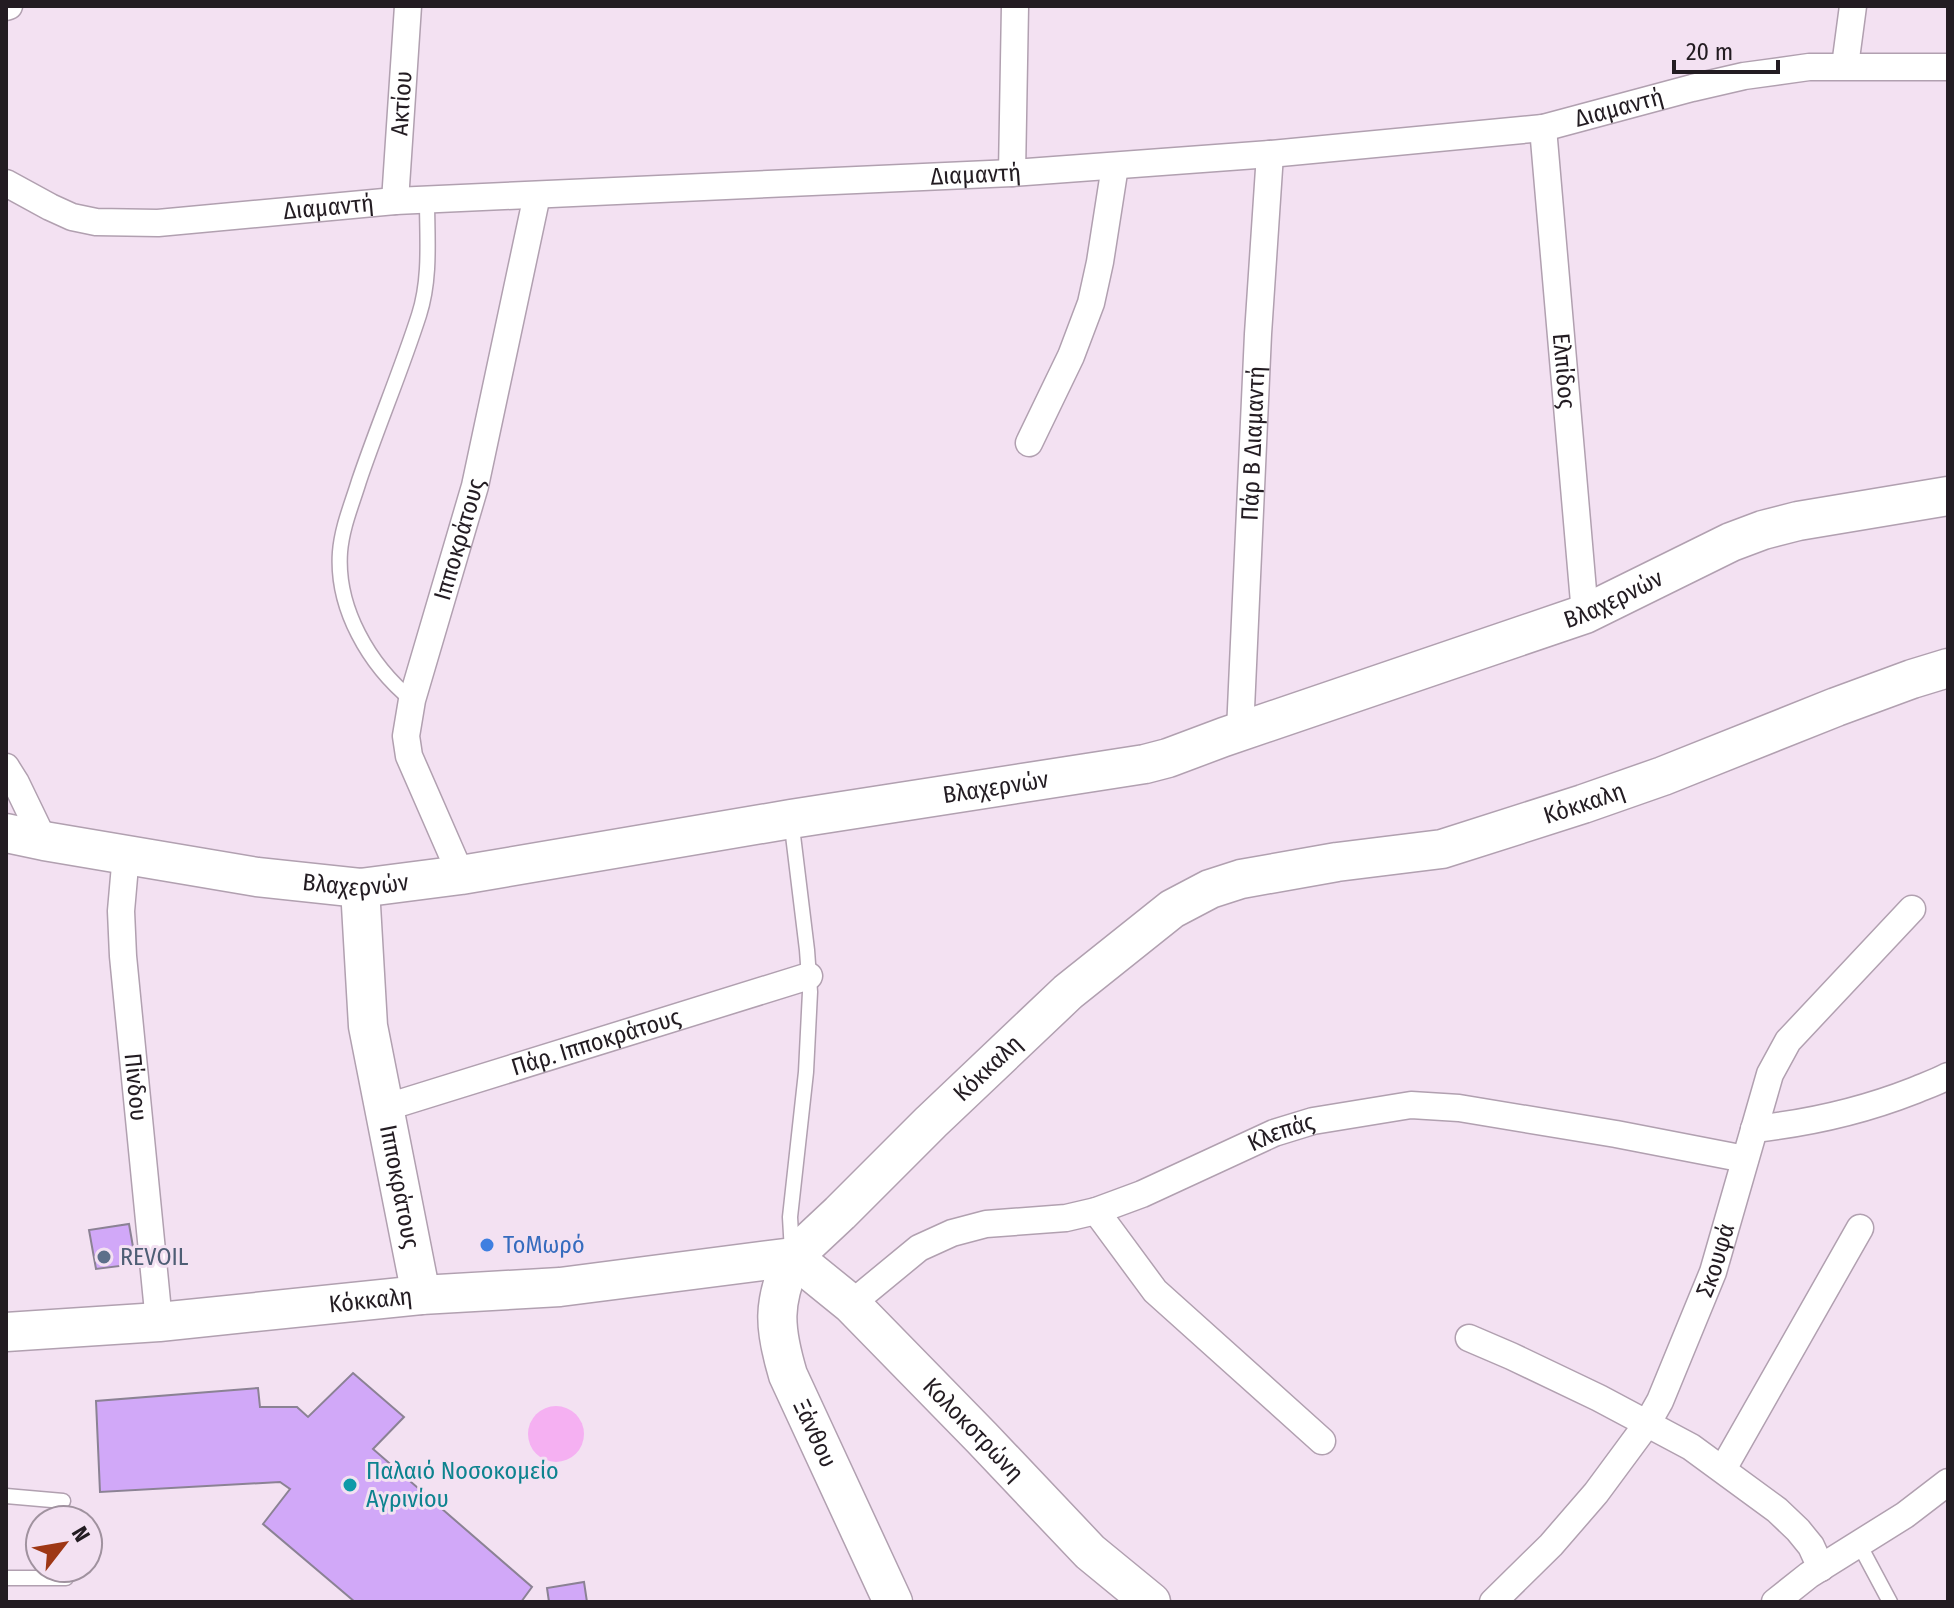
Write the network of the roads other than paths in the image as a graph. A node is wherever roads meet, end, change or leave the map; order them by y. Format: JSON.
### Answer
{"nodes":[{"id":1,"x":408,"y":6,"type":"edge"},
{"id":2,"x":1015,"y":6,"type":"edge"},
{"id":3,"x":1853,"y":6,"type":"edge"},
{"id":4,"x":1845,"y":66,"type":"junction"},
{"id":5,"x":1948,"y":67,"type":"edge"},
{"id":6,"x":1543,"y":128,"type":"junction"},
{"id":7,"x":1270,"y":154,"type":"junction"},
{"id":8,"x":1115,"y":166,"type":"junction"},
{"id":9,"x":1012,"y":173,"type":"junction"},
{"id":10,"x":6,"y":183,"type":"edge"},
{"id":11,"x":537,"y":195,"type":"junction"},
{"id":12,"x":427,"y":200,"type":"junction"},
{"id":13,"x":395,"y":201,"type":"junction"},
{"id":14,"x":1029,"y":443,"type":"dead end"},
{"id":15,"x":1948,"y":496,"type":"edge"},
{"id":16,"x":1585,"y":614,"type":"junction"},
{"id":17,"x":1948,"y":668,"type":"edge"},
{"id":18,"x":412,"y":700,"type":"junction"},
{"id":19,"x":1240,"y":731,"type":"junction"},
{"id":20,"x":6,"y":767,"type":"edge"},
{"id":21,"x":791,"y":819,"type":"junction"},
{"id":22,"x":6,"y":833,"type":"edge"},
{"id":23,"x":44,"y":841,"type":"junction"},
{"id":24,"x":126,"y":854,"type":"junction"},
{"id":25,"x":461,"y":875,"type":"junction"},
{"id":26,"x":360,"y":888,"type":"junction"},
{"id":27,"x":1912,"y":909,"type":"dead end"},
{"id":28,"x":809,"y":976,"type":"junction"},
{"id":29,"x":1947,"y":1080,"type":"edge"},
{"id":30,"x":384,"y":1108,"type":"junction"},
{"id":31,"x":1754,"y":1129,"type":"junction"},
{"id":32,"x":1745,"y":1159,"type":"junction"},
{"id":33,"x":1096,"y":1211,"type":"junction"},
{"id":34,"x":1860,"y":1228,"type":"dead end"},
{"id":35,"x":793,"y":1257,"type":"junction"},
{"id":36,"x":421,"y":1295,"type":"junction"},
{"id":37,"x":851,"y":1304,"type":"junction"},
{"id":38,"x":159,"y":1322,"type":"junction"},
{"id":39,"x":6,"y":1332,"type":"edge"},
{"id":40,"x":1469,"y":1338,"type":"dead end"},
{"id":41,"x":1647,"y":1424,"type":"junction"},
{"id":42,"x":1322,"y":1441,"type":"dead end"},
{"id":43,"x":1723,"y":1469,"type":"junction"},
{"id":44,"x":1948,"y":1482,"type":"edge"},
{"id":45,"x":6,"y":1496,"type":"edge"},
{"id":46,"x":63,"y":1501,"type":"dead end"},
{"id":47,"x":1859,"y":1544,"type":"junction"},
{"id":48,"x":1821,"y":1568,"type":"junction"},
{"id":49,"x":893,"y":1602,"type":"edge"},
{"id":50,"x":1151,"y":1602,"type":"edge"},
{"id":51,"x":1493,"y":1602,"type":"edge"},
{"id":52,"x":1775,"y":1602,"type":"edge"},
{"id":53,"x":1890,"y":1602,"type":"edge"}],
"edges":[{"from":1,"to":13,"type":"street","name":"Ακτίου"},
{"from":2,"to":9,"type":"street"},
{"from":3,"to":4,"type":"street"},
{"from":4,"to":5,"type":"street","name":"Διαμαντή"},
{"from":4,"to":6,"type":"street","name":"Διαμαντή"},
{"from":6,"to":7,"type":"street","name":"Διαμαντή"},
{"from":6,"to":16,"type":"street","name":"Ελπίδος"},
{"from":7,"to":8,"type":"street","name":"Διαμαντή"},
{"from":7,"to":19,"type":"street","name":"Πάρ Β Διαμαντή"},
{"from":8,"to":9,"type":"street","name":"Διαμαντή"},
{"from":8,"to":14,"type":"street"},
{"from":9,"to":11,"type":"street","name":"Διαμαντή"},
{"from":10,"to":13,"type":"street","name":"Διαμαντή"},
{"from":11,"to":12,"type":"street","name":"Διαμαντή"},
{"from":11,"to":18,"type":"street","name":"Ιπποκράτους"},
{"from":12,"to":13,"type":"street","name":"Διαμαντή"},
{"from":12,"to":18,"type":"lane"},
{"from":15,"to":16,"type":"street","name":"Βλαχερνών"},
{"from":16,"to":19,"type":"street","name":"Βλαχερνών"},
{"from":17,"to":35,"type":"street","name":"Κόκκαλη"},
{"from":18,"to":25,"type":"street","name":"Ιπποκράτους"},
{"from":19,"to":21,"type":"street","name":"Βλαχερνών"},
{"from":20,"to":23,"type":"street"},
{"from":21,"to":25,"type":"street","name":"Βλαχερνών"},
{"from":21,"to":28,"type":"lane"},
{"from":22,"to":23,"type":"street","name":"Βλαχερνών"},
{"from":23,"to":24,"type":"street","name":"Βλαχερνών"},
{"from":24,"to":26,"type":"street","name":"Βλαχερνών"},
{"from":24,"to":38,"type":"street","name":"Πίνδου"},
{"from":25,"to":26,"type":"street","name":"Βλαχερνών"},
{"from":26,"to":30,"type":"street","name":"Ιπποκράτους"},
{"from":27,"to":31,"type":"street","name":"Σκουφά"},
{"from":28,"to":30,"type":"street","name":"Πάρ. Ιπποκράτους"},
{"from":28,"to":35,"type":"lane"},
{"from":29,"to":31,"type":"street"},
{"from":30,"to":36,"type":"street","name":"Ιπποκράτους"},
{"from":31,"to":32,"type":"street","name":"Σκουφά"},
{"from":32,"to":33,"type":"street","name":"Κλεπάς"},
{"from":32,"to":41,"type":"street","name":"Σκουφά"},
{"from":33,"to":37,"type":"street","name":"Κλεπάς"},
{"from":33,"to":42,"type":"street"},
{"from":34,"to":43,"type":"street"},
{"from":35,"to":36,"type":"street","name":"Κόκκαλη"},
{"from":35,"to":37,"type":"street","name":"Κολοκοτρώνη"},
{"from":35,"to":49,"type":"street","name":"Ξάνθου"},
{"from":36,"to":38,"type":"street","name":"Κόκκαλη"},
{"from":37,"to":50,"type":"street","name":"Κολοκοτρώνη"},
{"from":38,"to":39,"type":"street","name":"Κόκκαλη"},
{"from":40,"to":41,"type":"street"},
{"from":41,"to":43,"type":"street"},
{"from":41,"to":51,"type":"street","name":"Σκουφά"},
{"from":43,"to":48,"type":"street"},
{"from":44,"to":47,"type":"street"},
{"from":45,"to":46,"type":"lane"},
{"from":47,"to":48,"type":"street"},
{"from":47,"to":53,"type":"lane"},
{"from":48,"to":52,"type":"street"}]}
